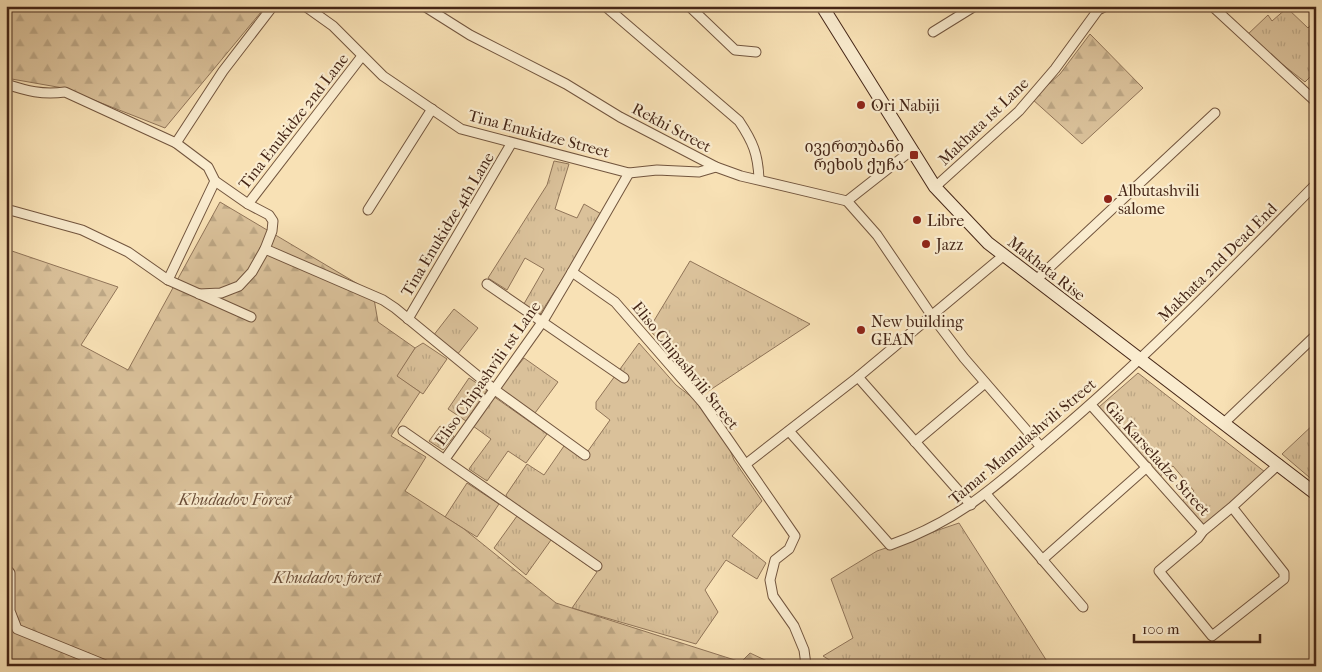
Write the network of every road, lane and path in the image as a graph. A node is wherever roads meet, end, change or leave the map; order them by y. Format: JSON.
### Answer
{"nodes":[{"id":1,"x":273,"y":6,"type":"edge"},
{"id":2,"x":305,"y":6,"type":"edge"},
{"id":3,"x":424,"y":6,"type":"edge"},
{"id":4,"x":689,"y":6,"type":"edge"},
{"id":5,"x":822,"y":6,"type":"edge"},
{"id":6,"x":975,"y":6,"type":"edge"},
{"id":7,"x":1106,"y":6,"type":"edge"},
{"id":8,"x":1212,"y":6,"type":"edge"},
{"id":9,"x":606,"y":7,"type":"edge"},
{"id":10,"x":933,"y":32,"type":"dead end"},
{"id":11,"x":756,"y":52,"type":"dead end"},
{"id":12,"x":362,"y":56,"type":"junction"},
{"id":13,"x":6,"y":84,"type":"edge"},
{"id":14,"x":1316,"y":102,"type":"edge"},
{"id":15,"x":432,"y":109,"type":"junction"},
{"id":16,"x":1215,"y":113,"type":"dead end"},
{"id":17,"x":176,"y":143,"type":"junction"},
{"id":18,"x":511,"y":144,"type":"junction"},
{"id":19,"x":912,"y":150,"type":"junction"},
{"id":20,"x":716,"y":168,"type":"junction"},
{"id":21,"x":628,"y":173,"type":"junction"},
{"id":22,"x":759,"y":179,"type":"junction"},
{"id":23,"x":215,"y":180,"type":"junction"},
{"id":24,"x":1316,"y":184,"type":"edge"},
{"id":25,"x":936,"y":187,"type":"junction"},
{"id":26,"x":847,"y":201,"type":"junction"},
{"id":27,"x":248,"y":204,"type":"junction"},
{"id":28,"x":6,"y":209,"type":"edge"},
{"id":29,"x":368,"y":210,"type":"dead end"},
{"id":30,"x":265,"y":249,"type":"junction"},
{"id":31,"x":1003,"y":256,"type":"junction"},
{"id":32,"x":572,"y":272,"type":"junction"},
{"id":33,"x":168,"y":280,"type":"junction"},
{"id":34,"x":1036,"y":280,"type":"junction"},
{"id":35,"x":487,"y":284,"type":"dead end"},
{"id":36,"x":199,"y":294,"type":"junction"},
{"id":37,"x":932,"y":316,"type":"junction"},
{"id":38,"x":251,"y":317,"type":"dead end"},
{"id":39,"x":408,"y":319,"type":"junction"},
{"id":40,"x":543,"y":321,"type":"junction"},
{"id":41,"x":1316,"y":335,"type":"edge"},
{"id":42,"x":1140,"y":361,"type":"junction"},
{"id":43,"x":858,"y":377,"type":"junction"},
{"id":44,"x":624,"y":378,"type":"dead end"},
{"id":45,"x":985,"y":383,"type":"junction"},
{"id":46,"x":495,"y":390,"type":"junction"},
{"id":47,"x":1091,"y":405,"type":"junction"},
{"id":48,"x":1225,"y":422,"type":"junction"},
{"id":49,"x":404,"y":431,"type":"dead end"},
{"id":50,"x":789,"y":431,"type":"junction"},
{"id":51,"x":915,"y":442,"type":"junction"},
{"id":52,"x":1041,"y":447,"type":"junction"},
{"id":53,"x":586,"y":455,"type":"dead end"},
{"id":54,"x":445,"y":460,"type":"junction"},
{"id":55,"x":746,"y":464,"type":"junction"},
{"id":56,"x":1279,"y":464,"type":"junction"},
{"id":57,"x":1147,"y":467,"type":"junction"},
{"id":58,"x":986,"y":494,"type":"junction"},
{"id":59,"x":1316,"y":494,"type":"edge"},
{"id":60,"x":971,"y":505,"type":"junction"},
{"id":61,"x":1232,"y":507,"type":"junction"},
{"id":62,"x":1202,"y":531,"type":"junction"},
{"id":63,"x":1042,"y":560,"type":"junction"},
{"id":64,"x":597,"y":566,"type":"dead end"},
{"id":65,"x":6,"y":568,"type":"edge"},
{"id":66,"x":1083,"y":607,"type":"dead end"},
{"id":67,"x":806,"y":665,"type":"edge"},
{"id":68,"x":108,"y":666,"type":"edge"}],
"edges":[{"from":1,"to":17,"type":"street"},
{"from":2,"to":12,"type":"street","name":"Tina Enukidze Street"},
{"from":3,"to":20,"type":"street","name":"Rekhi Street"},
{"from":4,"to":11,"type":"street"},
{"from":5,"to":19,"type":"main road","name":"Makhata Rise"},
{"from":6,"to":10,"type":"street"},
{"from":7,"to":25,"type":"street","name":"Makhata 1st Lane"},
{"from":8,"to":14,"type":"street"},
{"from":9,"to":22,"type":"street"},
{"from":12,"to":15,"type":"street","name":"Tina Enukidze Street"},
{"from":12,"to":27,"type":"street","name":"Tina Enukidze 2nd Lane"},
{"from":13,"to":17,"type":"street"},
{"from":15,"to":18,"type":"street","name":"Tina Enukidze Street"},
{"from":15,"to":29,"type":"street"},
{"from":16,"to":34,"type":"street"},
{"from":17,"to":23,"type":"street"},
{"from":18,"to":21,"type":"street","name":"Tina Enukidze Street"},
{"from":18,"to":39,"type":"street","name":"Tina Enukidze 4th Lane"},
{"from":19,"to":25,"type":"main road","name":"Makhata Rise"},
{"from":19,"to":26,"type":"street"},
{"from":20,"to":21,"type":"street","name":"Tina Enukidze Street"},
{"from":20,"to":22,"type":"street","name":"Rekhi Street"},
{"from":21,"to":32,"type":"street"},
{"from":22,"to":26,"type":"street","name":"Rekhi Street"},
{"from":23,"to":27,"type":"street"},
{"from":23,"to":33,"type":"street"},
{"from":24,"to":42,"type":"street","name":"Makhata 2nd Dead End"},
{"from":25,"to":31,"type":"main road","name":"Makhata Rise"},
{"from":26,"to":37,"type":"street"},
{"from":27,"to":30,"type":"street"},
{"from":28,"to":33,"type":"street"},
{"from":30,"to":36,"type":"street"},
{"from":30,"to":39,"type":"street"},
{"from":31,"to":34,"type":"main road","name":"Makhata Rise"},
{"from":31,"to":37,"type":"street"},
{"from":32,"to":40,"type":"street","name":"Eliso Chipashvili 1st Lane"},
{"from":32,"to":55,"type":"street","name":"Eliso Chipashvili Street"},
{"from":33,"to":36,"type":"street"},
{"from":34,"to":42,"type":"main road","name":"Makhata Rise"},
{"from":35,"to":40,"type":"street"},
{"from":36,"to":38,"type":"street"},
{"from":37,"to":43,"type":"street"},
{"from":37,"to":45,"type":"street"},
{"from":39,"to":46,"type":"street"},
{"from":40,"to":44,"type":"street"},
{"from":40,"to":46,"type":"street","name":"Eliso Chipashvili 1st Lane"},
{"from":41,"to":48,"type":"street"},
{"from":42,"to":47,"type":"street","name":"Tamar Mamulashvili Street"},
{"from":42,"to":48,"type":"main road","name":"Makhata Rise"},
{"from":43,"to":50,"type":"street"},
{"from":43,"to":51,"type":"street"},
{"from":45,"to":51,"type":"street"},
{"from":45,"to":52,"type":"street"},
{"from":46,"to":53,"type":"street"},
{"from":46,"to":54,"type":"street","name":"Eliso Chipashvili 1st Lane"},
{"from":47,"to":52,"type":"street","name":"Tamar Mamulashvili Street"},
{"from":47,"to":57,"type":"street","name":"Gia Karseladze Street"},
{"from":48,"to":56,"type":"main road","name":"Makhata Rise"},
{"from":49,"to":54,"type":"street"},
{"from":50,"to":55,"type":"street"},
{"from":50,"to":60,"type":"street","name":"Tamar Mamulashvili Street"},
{"from":51,"to":60,"type":"street"},
{"from":52,"to":58,"type":"street","name":"Tamar Mamulashvili Street"},
{"from":54,"to":64,"type":"street","name":"Eliso Chipashvili 1st Lane"},
{"from":55,"to":67,"type":"street","name":"Eliso Chipashvili Street"},
{"from":56,"to":59,"type":"main road","name":"Makhata Rise"},
{"from":56,"to":61,"type":"street","name":"Gia Karseladze Street"},
{"from":57,"to":62,"type":"street","name":"Gia Karseladze Street"},
{"from":57,"to":63,"type":"street"},
{"from":58,"to":60,"type":"street","name":"Tamar Mamulashvili Street"},
{"from":58,"to":63,"type":"street"},
{"from":61,"to":62,"type":"street","name":"Gia Karseladze Street"},
{"from":61,"to":62,"type":"street","name":"Gia Karseladze Street"},
{"from":63,"to":66,"type":"street"},
{"from":65,"to":68,"type":"street"}]}
